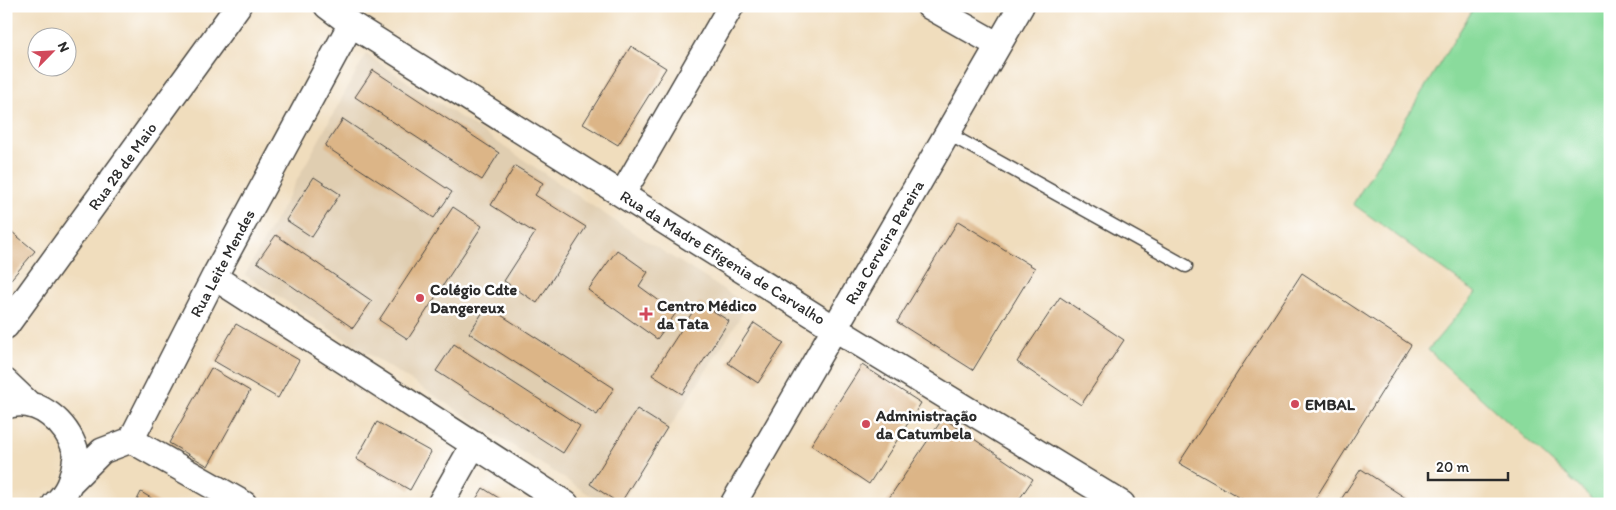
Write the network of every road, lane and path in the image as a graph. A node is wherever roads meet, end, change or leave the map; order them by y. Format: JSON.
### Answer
{"nodes":[{"id":1,"x":238,"y":6,"type":"edge"},
{"id":2,"x":327,"y":6,"type":"edge"},
{"id":3,"x":731,"y":6,"type":"edge"},
{"id":4,"x":929,"y":6,"type":"edge"},
{"id":5,"x":1021,"y":6,"type":"edge"},
{"id":6,"x":351,"y":24,"type":"junction"},
{"id":7,"x":998,"y":45,"type":"junction"},
{"id":8,"x":947,"y":134,"type":"junction"},
{"id":9,"x":623,"y":193,"type":"junction"},
{"id":10,"x":1186,"y":266,"type":"dead end"},
{"id":11,"x":214,"y":277,"type":"junction"},
{"id":12,"x":6,"y":326,"type":"edge"},
{"id":13,"x":834,"y":328,"type":"junction"},
{"id":14,"x":6,"y":382,"type":"edge"},
{"id":15,"x":18,"y":406,"type":"edge"},
{"id":16,"x":64,"y":427,"type":"junction"},
{"id":17,"x":131,"y":440,"type":"junction"},
{"id":18,"x":474,"y":444,"type":"junction"},
{"id":19,"x":102,"y":450,"type":"junction"},
{"id":20,"x":63,"y":497,"type":"edge"},
{"id":21,"x":244,"y":504,"type":"edge"},
{"id":22,"x":440,"y":504,"type":"edge"},
{"id":23,"x":566,"y":504,"type":"edge"},
{"id":24,"x":733,"y":504,"type":"edge"},
{"id":25,"x":1122,"y":504,"type":"edge"}],
"edges":[{"from":1,"to":12,"type":"street","name":"Rua 28 de Maio"},
{"from":2,"to":6,"type":"street","name":"Rua da Madre Efígenia de Carvalho"},
{"from":3,"to":9,"type":"street"},
{"from":4,"to":7,"type":"street"},
{"from":5,"to":7,"type":"street","name":"Rua Cerveira Pereira"},
{"from":6,"to":9,"type":"street","name":"Rua da Madre Efígenia de Carvalho"},
{"from":6,"to":11,"type":"street","name":"Rua Leite Mendes"},
{"from":7,"to":8,"type":"street","name":"Rua Cerveira Pereira"},
{"from":8,"to":10,"type":"lane"},
{"from":8,"to":13,"type":"street","name":"Rua Cerveira Pereira"},
{"from":9,"to":13,"type":"street","name":"Rua da Madre Efígenia de Carvalho"},
{"from":11,"to":17,"type":"street","name":"Rua Leite Mendes"},
{"from":11,"to":18,"type":"street"},
{"from":13,"to":24,"type":"street","name":"Rua Cerveira Pereira"},
{"from":13,"to":25,"type":"street","name":"Rua da Madre Efígenia de Carvalho"},
{"from":14,"to":15,"type":"street"},
{"from":15,"to":16,"type":"street"},
{"from":16,"to":19,"type":"street"},
{"from":16,"to":20,"type":"street"},
{"from":17,"to":19,"type":"street"},
{"from":17,"to":21,"type":"street"},
{"from":18,"to":22,"type":"street"},
{"from":18,"to":23,"type":"street"},
{"from":19,"to":20,"type":"street"}]}
